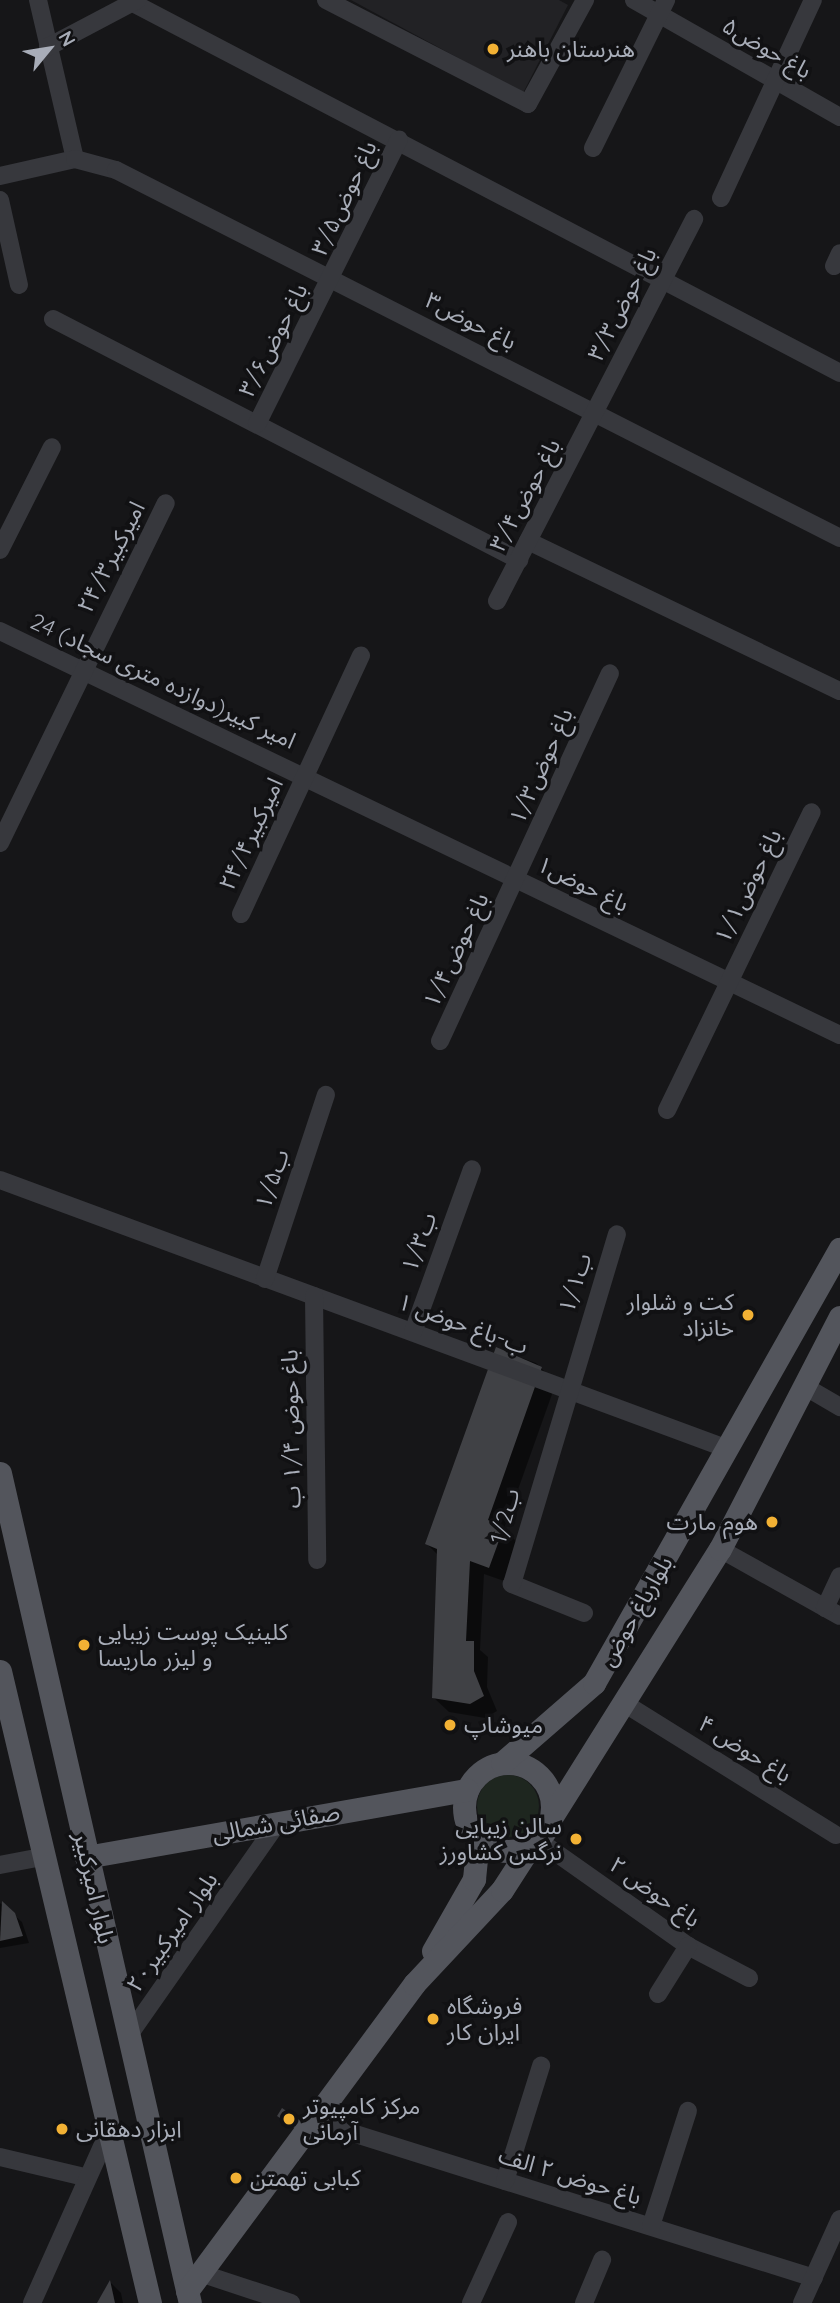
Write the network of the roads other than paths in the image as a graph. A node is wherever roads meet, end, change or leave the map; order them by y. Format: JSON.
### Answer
{"nodes":[{"id":1,"x":38,"y":0,"type":"edge"},
{"id":2,"x":326,"y":0,"type":"edge"},
{"id":3,"x":585,"y":0,"type":"edge"},
{"id":4,"x":634,"y":0,"type":"edge"},
{"id":5,"x":813,"y":0,"type":"edge"},
{"id":6,"x":135,"y":2,"type":"edge"},
{"id":7,"x":663,"y":7,"type":"edge"},
{"id":8,"x":48,"y":47,"type":"junction"},
{"id":9,"x":775,"y":80,"type":"junction"},
{"id":10,"x":840,"y":117,"type":"edge"},
{"id":11,"x":399,"y":139,"type":"junction"},
{"id":12,"x":593,"y":148,"type":"dead end"},
{"id":13,"x":75,"y":159,"type":"junction"},
{"id":14,"x":0,"y":176,"type":"edge"},
{"id":15,"x":721,"y":198,"type":"dead end"},
{"id":16,"x":0,"y":200,"type":"edge"},
{"id":17,"x":694,"y":219,"type":"dead end"},
{"id":18,"x":662,"y":277,"type":"junction"},
{"id":19,"x":333,"y":278,"type":"junction"},
{"id":20,"x":19,"y":285,"type":"dead end"},
{"id":21,"x":53,"y":319,"type":"dead end"},
{"id":22,"x":840,"y":373,"type":"edge"},
{"id":23,"x":596,"y":411,"type":"junction"},
{"id":24,"x":257,"y":424,"type":"junction"},
{"id":25,"x":52,"y":447,"type":"dead end"},
{"id":26,"x":166,"y":503,"type":"dead end"},
{"id":27,"x":840,"y":538,"type":"edge"},
{"id":28,"x":528,"y":541,"type":"junction"},
{"id":29,"x":0,"y":550,"type":"edge"},
{"id":30,"x":519,"y":559,"type":"junction"},
{"id":31,"x":497,"y":601,"type":"dead end"},
{"id":32,"x":0,"y":631,"type":"edge"},
{"id":33,"x":361,"y":655,"type":"dead end"},
{"id":34,"x":82,"y":671,"type":"junction"},
{"id":35,"x":610,"y":673,"type":"dead end"},
{"id":36,"x":840,"y":691,"type":"edge"},
{"id":37,"x":305,"y":775,"type":"junction"},
{"id":38,"x":811,"y":812,"type":"dead end"},
{"id":39,"x":0,"y":843,"type":"edge"},
{"id":40,"x":516,"y":879,"type":"junction"},
{"id":41,"x":241,"y":914,"type":"dead end"},
{"id":42,"x":729,"y":982,"type":"junction"},
{"id":43,"x":840,"y":1035,"type":"edge"},
{"id":44,"x":440,"y":1041,"type":"dead end"},
{"id":45,"x":326,"y":1095,"type":"dead end"},
{"id":46,"x":667,"y":1110,"type":"dead end"},
{"id":47,"x":472,"y":1169,"type":"dead end"},
{"id":48,"x":0,"y":1180,"type":"edge"},
{"id":49,"x":617,"y":1234,"type":"dead end"},
{"id":50,"x":840,"y":1249,"type":"edge"},
{"id":51,"x":265,"y":1279,"type":"junction"},
{"id":52,"x":314,"y":1296,"type":"junction"},
{"id":53,"x":840,"y":1317,"type":"edge"},
{"id":54,"x":413,"y":1332,"type":"junction"},
{"id":55,"x":804,"y":1386,"type":"junction"},
{"id":56,"x":566,"y":1387,"type":"junction"},
{"id":57,"x":840,"y":1407,"type":"edge"},
{"id":58,"x":728,"y":1449,"type":"junction"},
{"id":59,"x":0,"y":1473,"type":"edge"},
{"id":60,"x":720,"y":1549,"type":"junction"},
{"id":61,"x":317,"y":1560,"type":"dead end"},
{"id":62,"x":840,"y":1576,"type":"edge"},
{"id":63,"x":833,"y":1612,"type":"edge"},
{"id":64,"x":584,"y":1613,"type":"dead end"},
{"id":65,"x":0,"y":1671,"type":"edge"},
{"id":66,"x":627,"y":1705,"type":"junction"},
{"id":67,"x":502,"y":1763,"type":"junction"},
{"id":68,"x":467,"y":1790,"type":"junction"},
{"id":69,"x":551,"y":1818,"type":"junction"},
{"id":70,"x":278,"y":1822,"type":"junction"},
{"id":71,"x":836,"y":1835,"type":"dead end"},
{"id":72,"x":478,"y":1839,"type":"junction"},
{"id":73,"x":534,"y":1843,"type":"junction"},
{"id":74,"x":42,"y":1857,"type":"junction"},
{"id":75,"x":86,"y":1857,"type":"junction"},
{"id":76,"x":0,"y":1865,"type":"edge"},
{"id":77,"x":688,"y":1946,"type":"junction"},
{"id":78,"x":749,"y":1978,"type":"dead end"},
{"id":79,"x":414,"y":1984,"type":"junction"},
{"id":80,"x":658,"y":1994,"type":"dead end"},
{"id":81,"x":129,"y":2035,"type":"junction"},
{"id":82,"x":541,"y":2066,"type":"dead end"},
{"id":83,"x":688,"y":2111,"type":"dead end"},
{"id":84,"x":311,"y":2120,"type":"junction"},
{"id":85,"x":107,"y":2135,"type":"junction"},
{"id":86,"x":0,"y":2157,"type":"edge"},
{"id":87,"x":88,"y":2178,"type":"junction"},
{"id":88,"x":505,"y":2182,"type":"junction"},
{"id":89,"x":840,"y":2219,"type":"edge"},
{"id":90,"x":508,"y":2222,"type":"dead end"},
{"id":91,"x":651,"y":2226,"type":"junction"},
{"id":92,"x":602,"y":2260,"type":"dead end"},
{"id":93,"x":814,"y":2278,"type":"junction"},
{"id":94,"x":192,"y":2289,"type":"edge"},
{"id":95,"x":32,"y":2303,"type":"edge"},
{"id":96,"x":150,"y":2303,"type":"edge"},
{"id":97,"x":291,"y":2303,"type":"edge"},
{"id":98,"x":471,"y":2303,"type":"edge"},
{"id":99,"x":584,"y":2303,"type":"edge"},
{"id":100,"x":802,"y":2303,"type":"edge"}],
"edges":[{"from":1,"to":8,"type":"street"},
{"from":2,"to":3,"type":"street"},
{"from":4,"to":7,"type":"street","name":"باغ حوض۵"},
{"from":5,"to":9,"type":"street"},
{"from":6,"to":8,"type":"street"},
{"from":6,"to":11,"type":"street"},
{"from":7,"to":9,"type":"street","name":"باغ حوض۵"},
{"from":7,"to":12,"type":"street"},
{"from":8,"to":13,"type":"street"},
{"from":9,"to":10,"type":"street","name":"باغ حوض۵"},
{"from":9,"to":15,"type":"street"},
{"from":11,"to":18,"type":"street"},
{"from":11,"to":19,"type":"street","name":"باغ حوض۳/۵"},
{"from":13,"to":14,"type":"street"},
{"from":13,"to":19,"type":"street","name":"باغ حوض۳"},
{"from":16,"to":20,"type":"street"},
{"from":17,"to":18,"type":"street","name":"باغ حوض۳/۳"},
{"from":18,"to":22,"type":"street"},
{"from":18,"to":23,"type":"street","name":"باغ حوض۳/۳"},
{"from":19,"to":23,"type":"street","name":"باغ حوض۳"},
{"from":19,"to":24,"type":"street","name":"باغ حوض۳/۶"},
{"from":21,"to":24,"type":"street"},
{"from":23,"to":27,"type":"street","name":"باغ حوض۳"},
{"from":23,"to":28,"type":"street","name":"باغ حوض۳/۴"},
{"from":24,"to":30,"type":"street"},
{"from":25,"to":29,"type":"street"},
{"from":26,"to":34,"type":"street","name":"امیرکبیر۲۴/۳"},
{"from":28,"to":30,"type":"street","name":"باغ حوض۳/۴"},
{"from":28,"to":36,"type":"street"},
{"from":30,"to":31,"type":"street","name":"باغ حوض۳/۴"},
{"from":32,"to":34,"type":"street","name":"24 امیر کبیر(دوازده متری سجاد)"},
{"from":33,"to":37,"type":"street","name":"امیرکبیر۲۴/۴"},
{"from":34,"to":37,"type":"street","name":"24 امیر کبیر(دوازده متری سجاد)"},
{"from":34,"to":39,"type":"street","name":"امیرکبیر۲۴/۳"},
{"from":35,"to":40,"type":"street","name":"باغ حوض۱/۳"},
{"from":37,"to":40,"type":"street","name":"باغ حوض۱"},
{"from":37,"to":41,"type":"street","name":"امیرکبیر۲۴/۴"},
{"from":38,"to":42,"type":"street","name":"باغ حوض۱/۱"},
{"from":40,"to":42,"type":"street","name":"باغ حوض۱"},
{"from":40,"to":44,"type":"street","name":"باغ حوض۱/۴"},
{"from":42,"to":43,"type":"street","name":"باغ حوض۱"},
{"from":42,"to":46,"type":"street","name":"باغ حوض۱/۱"},
{"from":45,"to":51,"type":"street","name":"ب۱/۵"},
{"from":47,"to":54,"type":"street","name":"ب۱/۳"},
{"from":48,"to":51,"type":"street","name":"۱ ب-باغ حوض"},
{"from":49,"to":56,"type":"street","name":"ب۱/۱"},
{"from":50,"to":58,"type":"main road","name":"بلوارباغ حوض"},
{"from":51,"to":52,"type":"street","name":"۱ ب-باغ حوض"},
{"from":52,"to":54,"type":"street","name":"۱ ب-باغ حوض"},
{"from":52,"to":61,"type":"street","name":"باغ حوض ۱/۴ ب"},
{"from":53,"to":55,"type":"main road","name":"بلوارباغ حوض"},
{"from":54,"to":56,"type":"street","name":"۱ ب-باغ حوض"},
{"from":55,"to":57,"type":"street"},
{"from":55,"to":60,"type":"main road","name":"بلوارباغ حوض"},
{"from":56,"to":58,"type":"street","name":"۱ ب-باغ حوض"},
{"from":56,"to":64,"type":"street","name":"1/2ب"},
{"from":58,"to":67,"type":"main road","name":"بلوارباغ حوض"},
{"from":59,"to":75,"type":"main road","name":"بلوار امیرکبیر"},
{"from":60,"to":63,"type":"street"},
{"from":60,"to":66,"type":"main road","name":"بلوارباغ حوض"},
{"from":62,"to":63,"type":"street"},
{"from":65,"to":74,"type":"main road","name":"بلوار امیرکبیر"},
{"from":66,"to":69,"type":"main road","name":"بلوارباغ حوض"},
{"from":66,"to":71,"type":"street","name":"۴ باغ حوض"},
{"from":67,"to":68,"type":"main road"},
{"from":67,"to":69,"type":"main road"},
{"from":68,"to":70,"type":"main road","name":"صفائی شمالی"},
{"from":68,"to":72,"type":"main road"},
{"from":69,"to":73,"type":"main road"},
{"from":70,"to":75,"type":"main road","name":"صفائی شمالی"},
{"from":70,"to":81,"type":"street","name":"بلوار امیرکبیر۲۰"},
{"from":72,"to":73,"type":"main road"},
{"from":72,"to":79,"type":"main road"},
{"from":73,"to":77,"type":"street","name":"۲ باغ حوض"},
{"from":73,"to":79,"type":"main road"},
{"from":74,"to":76,"type":"street"},
{"from":74,"to":85,"type":"main road","name":"بلوار امیرکبیر"},
{"from":75,"to":81,"type":"main road","name":"بلوار امیرکبیر"},
{"from":77,"to":78,"type":"street","name":"۲ باغ حوض"},
{"from":77,"to":80,"type":"street"},
{"from":79,"to":84,"type":"main road"},
{"from":81,"to":94,"type":"main road","name":"بلوار امیرکبیر"},
{"from":82,"to":88,"type":"street"},
{"from":83,"to":91,"type":"street"},
{"from":84,"to":88,"type":"street","name":"باغ حوض ۲ الف"},
{"from":84,"to":94,"type":"main road"},
{"from":85,"to":87,"type":"street"},
{"from":85,"to":96,"type":"main road","name":"بلوار امیرکبیر"},
{"from":86,"to":87,"type":"street"},
{"from":87,"to":95,"type":"street"},
{"from":88,"to":91,"type":"street","name":"باغ حوض ۲ الف"},
{"from":89,"to":93,"type":"street"},
{"from":90,"to":98,"type":"street"},
{"from":91,"to":93,"type":"street","name":"باغ حوض ۲ الف"},
{"from":92,"to":99,"type":"street"},
{"from":93,"to":100,"type":"street"},
{"from":94,"to":97,"type":"street"}]}
